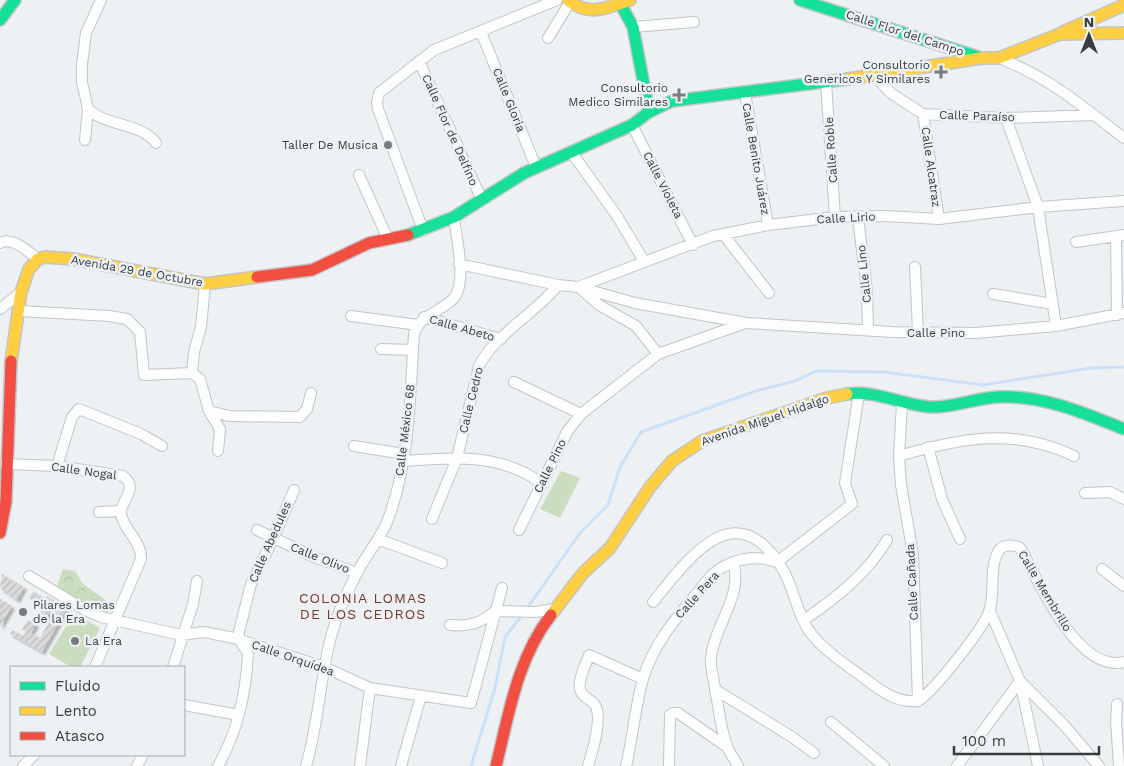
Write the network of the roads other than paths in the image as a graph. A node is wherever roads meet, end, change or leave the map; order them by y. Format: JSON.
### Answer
{"nodes":[{"id":1,"x":16,"y":0,"type":"edge"},
{"id":2,"x":102,"y":0,"type":"edge"},
{"id":3,"x":557,"y":0,"type":"edge"},
{"id":4,"x":800,"y":0,"type":"edge"},
{"id":5,"x":569,"y":1,"type":"edge"},
{"id":6,"x":624,"y":1,"type":"edge"},
{"id":7,"x":1124,"y":5,"type":"edge"},
{"id":8,"x":0,"y":20,"type":"edge"},
{"id":9,"x":694,"y":22,"type":"dead end"},
{"id":10,"x":633,"y":27,"type":"junction"},
{"id":11,"x":481,"y":32,"type":"junction"},
{"id":12,"x":1124,"y":33,"type":"edge"},
{"id":13,"x":1060,"y":34,"type":"junction"},
{"id":14,"x":548,"y":38,"type":"dead end"},
{"id":15,"x":981,"y":58,"type":"junction"},
{"id":16,"x":999,"y":58,"type":"junction"},
{"id":17,"x":419,"y":61,"type":"junction"},
{"id":18,"x":878,"y":74,"type":"junction"},
{"id":19,"x":826,"y":82,"type":"junction"},
{"id":20,"x":745,"y":93,"type":"junction"},
{"id":21,"x":88,"y":109,"type":"junction"},
{"id":22,"x":649,"y":112,"type":"junction"},
{"id":23,"x":923,"y":114,"type":"junction"},
{"id":24,"x":1094,"y":115,"type":"junction"},
{"id":25,"x":1006,"y":118,"type":"junction"},
{"id":26,"x":632,"y":125,"type":"junction"},
{"id":27,"x":1124,"y":138,"type":"edge"},
{"id":28,"x":85,"y":140,"type":"dead end"},
{"id":29,"x":156,"y":143,"type":"dead end"},
{"id":30,"x":572,"y":153,"type":"junction"},
{"id":31,"x":536,"y":167,"type":"junction"},
{"id":32,"x":359,"y":175,"type":"dead end"},
{"id":33,"x":481,"y":198,"type":"junction"},
{"id":34,"x":1124,"y":201,"type":"edge"},
{"id":35,"x":1038,"y":207,"type":"junction"},
{"id":36,"x":454,"y":217,"type":"junction"},
{"id":37,"x":835,"y":217,"type":"junction"},
{"id":38,"x":858,"y":218,"type":"junction"},
{"id":39,"x":938,"y":219,"type":"junction"},
{"id":40,"x":768,"y":225,"type":"junction"},
{"id":41,"x":423,"y":230,"type":"junction"},
{"id":42,"x":723,"y":234,"type":"junction"},
{"id":43,"x":1120,"y":236,"type":"edge"},
{"id":44,"x":388,"y":239,"type":"junction"},
{"id":45,"x":1076,"y":242,"type":"dead end"},
{"id":46,"x":0,"y":243,"type":"edge"},
{"id":47,"x":1124,"y":243,"type":"edge"},
{"id":48,"x":693,"y":245,"type":"junction"},
{"id":49,"x":38,"y":260,"type":"junction"},
{"id":50,"x":644,"y":261,"type":"junction"},
{"id":51,"x":459,"y":264,"type":"junction"},
{"id":52,"x":915,"y":267,"type":"dead end"},
{"id":53,"x":205,"y":284,"type":"junction"},
{"id":54,"x":558,"y":285,"type":"junction"},
{"id":55,"x":578,"y":287,"type":"junction"},
{"id":56,"x":22,"y":292,"type":"junction"},
{"id":57,"x":769,"y":293,"type":"dead end"},
{"id":58,"x":993,"y":294,"type":"dead end"},
{"id":59,"x":1053,"y":304,"type":"junction"},
{"id":60,"x":0,"y":309,"type":"edge"},
{"id":61,"x":18,"y":311,"type":"junction"},
{"id":62,"x":1120,"y":314,"type":"edge"},
{"id":63,"x":351,"y":316,"type":"dead end"},
{"id":64,"x":421,"y":321,"type":"junction"},
{"id":65,"x":746,"y":323,"type":"junction"},
{"id":66,"x":1056,"y":326,"type":"junction"},
{"id":67,"x":868,"y":330,"type":"junction"},
{"id":68,"x":918,"y":332,"type":"junction"},
{"id":69,"x":501,"y":339,"type":"junction"},
{"id":70,"x":381,"y":349,"type":"dead end"},
{"id":71,"x":413,"y":350,"type":"junction"},
{"id":72,"x":658,"y":354,"type":"junction"},
{"id":73,"x":192,"y":373,"type":"junction"},
{"id":74,"x":514,"y":382,"type":"dead end"},
{"id":75,"x":311,"y":393,"type":"dead end"},
{"id":76,"x":859,"y":393,"type":"junction"},
{"id":77,"x":902,"y":403,"type":"junction"},
{"id":78,"x":209,"y":411,"type":"junction"},
{"id":79,"x":581,"y":414,"type":"junction"},
{"id":80,"x":1124,"y":429,"type":"edge"},
{"id":81,"x":162,"y":446,"type":"dead end"},
{"id":82,"x":354,"y":446,"type":"dead end"},
{"id":83,"x":928,"y":448,"type":"junction"},
{"id":84,"x":218,"y":451,"type":"dead end"},
{"id":85,"x":899,"y":456,"type":"junction"},
{"id":86,"x":1074,"y":456,"type":"dead end"},
{"id":87,"x":403,"y":458,"type":"junction"},
{"id":88,"x":457,"y":458,"type":"junction"},
{"id":89,"x":6,"y":464,"type":"junction"},
{"id":90,"x":57,"y":466,"type":"junction"},
{"id":91,"x":541,"y":484,"type":"junction"},
{"id":92,"x":294,"y":490,"type":"dead end"},
{"id":93,"x":1085,"y":493,"type":"dead end"},
{"id":94,"x":1124,"y":499,"type":"edge"},
{"id":95,"x":121,"y":511,"type":"junction"},
{"id":96,"x":99,"y":512,"type":"dead end"},
{"id":97,"x":432,"y":519,"type":"dead end"},
{"id":98,"x":257,"y":530,"type":"dead end"},
{"id":99,"x":519,"y":530,"type":"dead end"},
{"id":100,"x":0,"y":533,"type":"edge"},
{"id":101,"x":960,"y":538,"type":"dead end"},
{"id":102,"x":273,"y":539,"type":"junction"},
{"id":103,"x":378,"y":540,"type":"junction"},
{"id":104,"x":887,"y":540,"type":"dead end"},
{"id":105,"x":732,"y":562,"type":"junction"},
{"id":106,"x":777,"y":562,"type":"junction"},
{"id":107,"x":442,"y":563,"type":"dead end"},
{"id":108,"x":1102,"y":569,"type":"dead end"},
{"id":109,"x":357,"y":573,"type":"junction"},
{"id":110,"x":29,"y":576,"type":"dead end"},
{"id":111,"x":197,"y":581,"type":"dead end"},
{"id":112,"x":1124,"y":586,"type":"edge"},
{"id":113,"x":502,"y":588,"type":"dead end"},
{"id":114,"x":653,"y":602,"type":"dead end"},
{"id":115,"x":555,"y":609,"type":"junction"},
{"id":116,"x":990,"y":610,"type":"junction"},
{"id":117,"x":498,"y":611,"type":"junction"},
{"id":118,"x":114,"y":619,"type":"junction"},
{"id":119,"x":804,"y":620,"type":"junction"},
{"id":120,"x":450,"y":625,"type":"dead end"},
{"id":121,"x":181,"y":635,"type":"junction"},
{"id":122,"x":239,"y":639,"type":"junction"},
{"id":123,"x":1124,"y":662,"type":"edge"},
{"id":124,"x":95,"y":666,"type":"edge"},
{"id":125,"x":173,"y":666,"type":"edge"},
{"id":126,"x":324,"y":667,"type":"junction"},
{"id":127,"x":643,"y":679,"type":"junction"},
{"id":128,"x":1020,"y":681,"type":"junction"},
{"id":129,"x":370,"y":688,"type":"junction"},
{"id":130,"x":716,"y":690,"type":"junction"},
{"id":131,"x":421,"y":696,"type":"junction"},
{"id":132,"x":918,"y":701,"type":"junction"},
{"id":133,"x":1117,"y":704,"type":"dead end"},
{"id":134,"x":185,"y":705,"type":"edge"},
{"id":135,"x":239,"y":714,"type":"junction"},
{"id":136,"x":831,"y":722,"type":"dead end"},
{"id":137,"x":727,"y":747,"type":"junction"},
{"id":138,"x":814,"y":753,"type":"dead end"},
{"id":139,"x":33,"y":756,"type":"edge"},
{"id":140,"x":739,"y":765,"type":"edge"},
{"id":141,"x":23,"y":766,"type":"edge"},
{"id":142,"x":218,"y":766,"type":"edge"},
{"id":143,"x":306,"y":766,"type":"edge"},
{"id":144,"x":360,"y":766,"type":"edge"},
{"id":145,"x":400,"y":766,"type":"edge"},
{"id":146,"x":496,"y":766,"type":"edge"},
{"id":147,"x":588,"y":766,"type":"edge"},
{"id":148,"x":626,"y":766,"type":"edge"},
{"id":149,"x":669,"y":766,"type":"edge"},
{"id":150,"x":884,"y":766,"type":"edge"},
{"id":151,"x":957,"y":766,"type":"edge"},
{"id":152,"x":1038,"y":766,"type":"edge"},
{"id":153,"x":1099,"y":766,"type":"edge"},
{"id":154,"x":1119,"y":766,"type":"edge"}],
"edges":[{"from":1,"to":8,"type":"street"},
{"from":2,"to":21,"type":"street"},
{"from":3,"to":11,"type":"street"},
{"from":4,"to":15,"type":"street","name":"Calle Flor del Campo"},
{"from":5,"to":6,"type":"street"},
{"from":5,"to":14,"type":"street"},
{"from":6,"to":10,"type":"street"},
{"from":7,"to":13,"type":"street"},
{"from":9,"to":10,"type":"street"},
{"from":10,"to":22,"type":"street"},
{"from":11,"to":17,"type":"street"},
{"from":11,"to":31,"type":"street","name":"Calle Gloria"},
{"from":12,"to":13,"type":"street"},
{"from":13,"to":16,"type":"street"},
{"from":15,"to":16,"type":"street"},
{"from":15,"to":18,"type":"street","name":"Avenida 29 de Octubre"},
{"from":16,"to":24,"type":"street"},
{"from":17,"to":33,"type":"street","name":"Calle Flor de Delfino"},
{"from":17,"to":41,"type":"street"},
{"from":18,"to":19,"type":"street","name":"Avenida 29 de Octubre"},
{"from":18,"to":23,"type":"street","name":"Calle Paraíso"},
{"from":19,"to":20,"type":"street","name":"Avenida 29 de Octubre"},
{"from":19,"to":37,"type":"street","name":"Calle Roble"},
{"from":20,"to":22,"type":"street","name":"Avenida 29 de Octubre"},
{"from":20,"to":40,"type":"street","name":"Calle Benito Juárez"},
{"from":21,"to":28,"type":"street"},
{"from":21,"to":29,"type":"street"},
{"from":22,"to":26,"type":"street","name":"Avenida 29 de Octubre"},
{"from":23,"to":25,"type":"street","name":"Calle Paraíso"},
{"from":23,"to":39,"type":"street","name":"Calle Alcatraz"},
{"from":24,"to":25,"type":"street","name":"Calle Paraíso"},
{"from":24,"to":27,"type":"street"},
{"from":25,"to":35,"type":"street"},
{"from":26,"to":30,"type":"street","name":"Avenida 29 de Octubre"},
{"from":26,"to":48,"type":"street","name":"Calle Violeta"},
{"from":30,"to":31,"type":"street","name":"Avenida 29 de Octubre"},
{"from":30,"to":50,"type":"street"},
{"from":31,"to":33,"type":"street","name":"Avenida 29 de Octubre"},
{"from":32,"to":44,"type":"street"},
{"from":33,"to":36,"type":"street","name":"Avenida 29 de Octubre"},
{"from":34,"to":35,"type":"street","name":"Calle Lirio"},
{"from":35,"to":39,"type":"street","name":"Calle Lirio"},
{"from":35,"to":59,"type":"street"},
{"from":36,"to":41,"type":"street","name":"Avenida 29 de Octubre"},
{"from":36,"to":51,"type":"street"},
{"from":37,"to":38,"type":"street","name":"Calle Lirio"},
{"from":37,"to":40,"type":"street","name":"Calle Lirio"},
{"from":38,"to":39,"type":"street","name":"Calle Lirio"},
{"from":38,"to":67,"type":"street","name":"Calle Lino"},
{"from":40,"to":42,"type":"street","name":"Calle Lirio"},
{"from":41,"to":44,"type":"street","name":"Avenida 29 de Octubre"},
{"from":42,"to":48,"type":"street","name":"Calle Lirio"},
{"from":42,"to":57,"type":"street"},
{"from":43,"to":45,"type":"street"},
{"from":43,"to":47,"type":"street"},
{"from":43,"to":62,"type":"street"},
{"from":44,"to":53,"type":"street","name":"Avenida 29 de Octubre"},
{"from":46,"to":49,"type":"street"},
{"from":48,"to":50,"type":"street","name":"Calle Lirio"},
{"from":49,"to":53,"type":"street","name":"Avenida 29 de Octubre"},
{"from":49,"to":56,"type":"street"},
{"from":50,"to":55,"type":"street","name":"Calle Lirio"},
{"from":51,"to":54,"type":"street","name":"Calle Pino"},
{"from":51,"to":64,"type":"street"},
{"from":52,"to":68,"type":"street"},
{"from":53,"to":73,"type":"street"},
{"from":54,"to":55,"type":"street","name":"Calle Pino"},
{"from":54,"to":69,"type":"street","name":"Calle Cedro"},
{"from":55,"to":65,"type":"street","name":"Calle Pino"},
{"from":55,"to":72,"type":"street"},
{"from":56,"to":60,"type":"street"},
{"from":56,"to":61,"type":"street"},
{"from":58,"to":59,"type":"street"},
{"from":59,"to":66,"type":"street"},
{"from":61,"to":73,"type":"street"},
{"from":61,"to":89,"type":"street"},
{"from":62,"to":66,"type":"street","name":"Calle Pino"},
{"from":63,"to":64,"type":"street","name":"Calle Abeto"},
{"from":64,"to":69,"type":"street","name":"Calle Abeto"},
{"from":64,"to":71,"type":"street","name":"Calle México 68"},
{"from":65,"to":67,"type":"street","name":"Calle Pino"},
{"from":65,"to":72,"type":"street","name":"Calle Pino"},
{"from":66,"to":68,"type":"street","name":"Calle Pino"},
{"from":67,"to":68,"type":"street","name":"Calle Pino"},
{"from":69,"to":88,"type":"street","name":"Calle Cedro"},
{"from":70,"to":71,"type":"street"},
{"from":71,"to":87,"type":"street","name":"Calle México 68"},
{"from":72,"to":79,"type":"street","name":"Calle Pino"},
{"from":73,"to":78,"type":"street"},
{"from":74,"to":79,"type":"street"},
{"from":75,"to":78,"type":"street"},
{"from":76,"to":77,"type":"street","name":"Avenida Miguel Hidalgo"},
{"from":76,"to":106,"type":"street"},
{"from":76,"to":115,"type":"street","name":"Avenida Miguel Hidalgo"},
{"from":77,"to":80,"type":"street","name":"Avenida Miguel Hidalgo"},
{"from":77,"to":85,"type":"street","name":"Calle Cañada"},
{"from":78,"to":84,"type":"street"},
{"from":79,"to":91,"type":"street","name":"Calle Pino"},
{"from":81,"to":90,"type":"street"},
{"from":82,"to":87,"type":"street"},
{"from":83,"to":85,"type":"street"},
{"from":83,"to":86,"type":"street"},
{"from":83,"to":101,"type":"street"},
{"from":85,"to":132,"type":"street","name":"Calle Cañada"},
{"from":87,"to":88,"type":"street"},
{"from":87,"to":103,"type":"street","name":"Calle México 68"},
{"from":88,"to":91,"type":"street"},
{"from":88,"to":97,"type":"street","name":"Calle Cedro"},
{"from":89,"to":90,"type":"street","name":"Calle Nogal"},
{"from":89,"to":100,"type":"street"},
{"from":90,"to":95,"type":"street","name":"Calle Nogal"},
{"from":91,"to":99,"type":"street","name":"Calle Pino"},
{"from":92,"to":102,"type":"street","name":"Calle Abedules"},
{"from":93,"to":94,"type":"street"},
{"from":95,"to":96,"type":"street"},
{"from":95,"to":118,"type":"street"},
{"from":98,"to":102,"type":"street","name":"Calle Olivo"},
{"from":102,"to":109,"type":"street","name":"Calle Olivo"},
{"from":102,"to":122,"type":"street","name":"Calle Abedules"},
{"from":103,"to":107,"type":"street"},
{"from":103,"to":109,"type":"street","name":"Calle México 68"},
{"from":104,"to":119,"type":"street"},
{"from":105,"to":106,"type":"street","name":"Calle Pera"},
{"from":105,"to":127,"type":"street","name":"Calle Pera"},
{"from":105,"to":130,"type":"street"},
{"from":106,"to":114,"type":"street"},
{"from":106,"to":119,"type":"street"},
{"from":108,"to":112,"type":"street"},
{"from":109,"to":126,"type":"street","name":"Calle México 68"},
{"from":110,"to":118,"type":"street","name":"Calle Orquídea"},
{"from":111,"to":121,"type":"street"},
{"from":113,"to":117,"type":"street"},
{"from":115,"to":117,"type":"street"},
{"from":115,"to":146,"type":"street","name":"Avenida Miguel Hidalgo"},
{"from":116,"to":123,"type":"street","name":"Calle Membrillo"},
{"from":116,"to":128,"type":"street"},
{"from":116,"to":132,"type":"street","name":"Calle Membrillo"},
{"from":117,"to":120,"type":"street"},
{"from":117,"to":131,"type":"street","name":"Calle Orquídea"},
{"from":118,"to":121,"type":"street","name":"Calle Orquídea"},
{"from":118,"to":124,"type":"street"},
{"from":119,"to":132,"type":"street"},
{"from":121,"to":122,"type":"street","name":"Calle Orquídea"},
{"from":121,"to":125,"type":"street"},
{"from":122,"to":126,"type":"street","name":"Calle Orquídea"},
{"from":122,"to":135,"type":"street","name":"Calle Abedules"},
{"from":126,"to":129,"type":"street","name":"Calle Orquídea"},
{"from":126,"to":143,"type":"street","name":"Calle México 68"},
{"from":127,"to":147,"type":"street"},
{"from":127,"to":148,"type":"street","name":"Calle Pera"},
{"from":128,"to":151,"type":"street"},
{"from":128,"to":152,"type":"street"},
{"from":128,"to":153,"type":"street"},
{"from":129,"to":131,"type":"street","name":"Calle Orquídea"},
{"from":129,"to":144,"type":"street"},
{"from":130,"to":137,"type":"street"},
{"from":130,"to":138,"type":"street"},
{"from":131,"to":145,"type":"street"},
{"from":133,"to":154,"type":"street"},
{"from":134,"to":135,"type":"street"},
{"from":135,"to":142,"type":"street","name":"Calle Abedules"},
{"from":136,"to":150,"type":"street"},
{"from":137,"to":140,"type":"street"},
{"from":137,"to":149,"type":"street"},
{"from":139,"to":141,"type":"street"}]}
